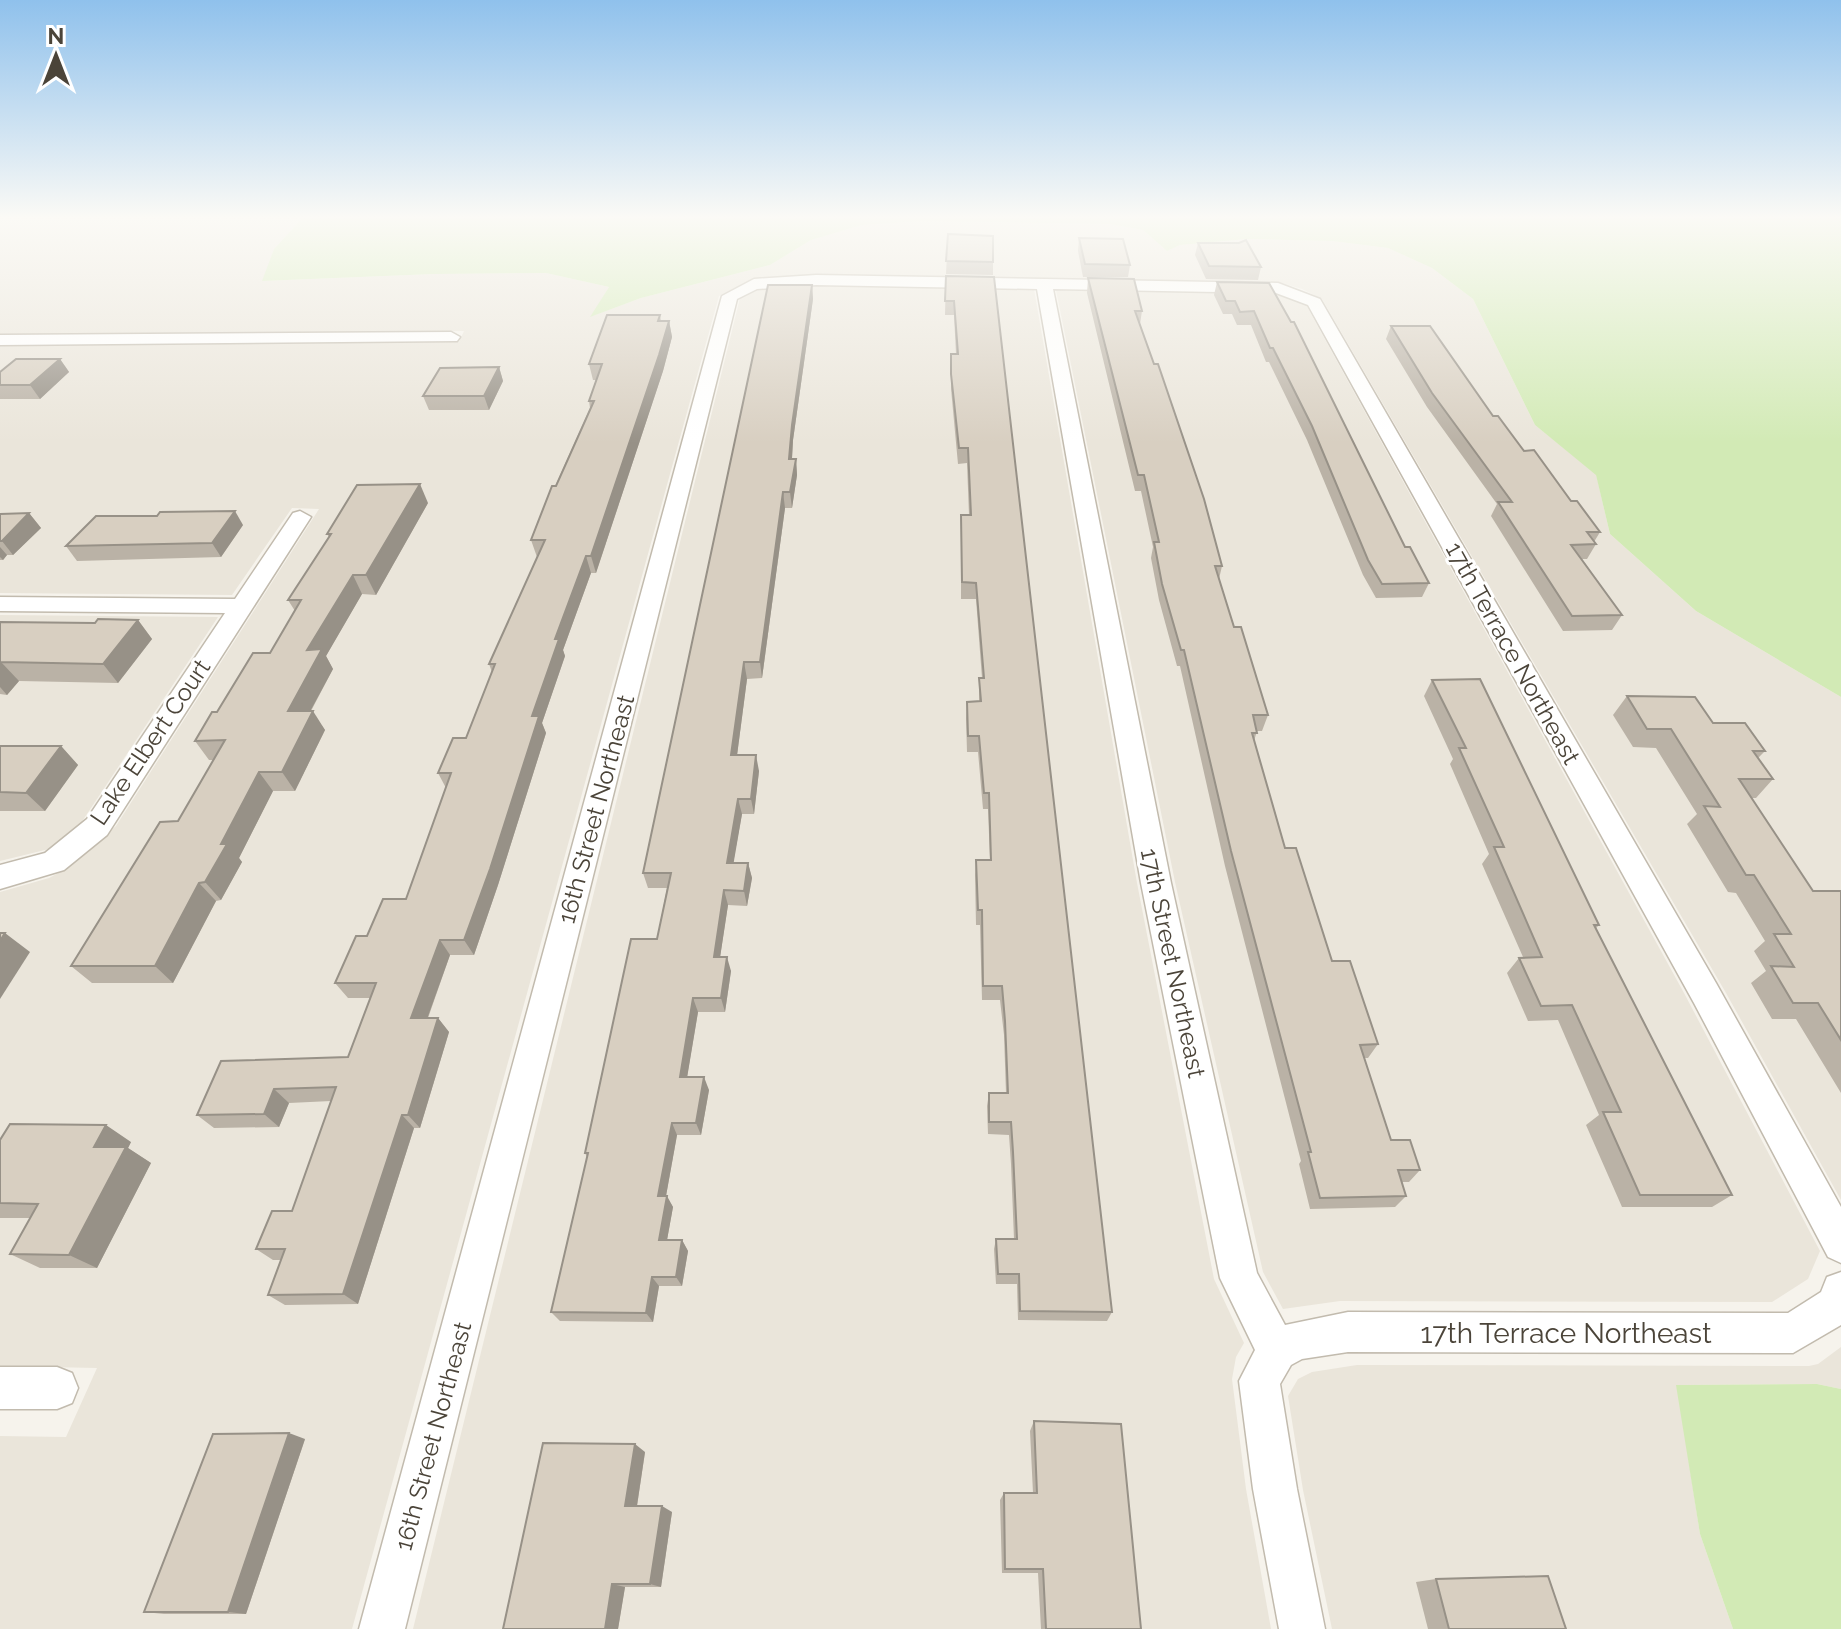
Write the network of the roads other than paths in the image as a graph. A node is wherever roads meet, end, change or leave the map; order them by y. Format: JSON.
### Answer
{"nodes":[{"id":1,"x":740,"y":291,"type":"edge"},
{"id":2,"x":1045,"y":291,"type":"edge"},
{"id":3,"x":1291,"y":291,"type":"edge"},
{"id":4,"x":451,"y":337,"type":"dead end"},
{"id":5,"x":0,"y":340,"type":"edge"},
{"id":6,"x":300,"y":517,"type":"dead end"},
{"id":7,"x":0,"y":604,"type":"edge"},
{"id":8,"x":240,"y":606,"type":"junction"},
{"id":9,"x":0,"y":877,"type":"edge"},
{"id":10,"x":1841,"y":1244,"type":"edge"},
{"id":11,"x":1841,"y":1291,"type":"edge"},
{"id":12,"x":1277,"y":1351,"type":"junction"},
{"id":13,"x":0,"y":1388,"type":"edge"},
{"id":14,"x":57,"y":1388,"type":"dead end"},
{"id":15,"x":382,"y":1629,"type":"edge"},
{"id":16,"x":1302,"y":1629,"type":"edge"}],
"edges":[{"from":1,"to":15,"type":"street","name":"16th Street Northeast"},
{"from":2,"to":12,"type":"street","name":"17th Street Northeast"},
{"from":3,"to":10,"type":"street","name":"17th Terrace Northeast"},
{"from":4,"to":5,"type":"street"},
{"from":6,"to":8,"type":"street","name":"Lake Elbert Court"},
{"from":7,"to":8,"type":"street"},
{"from":8,"to":9,"type":"street","name":"Lake Elbert Court"},
{"from":11,"to":12,"type":"street","name":"17th Terrace Northeast"},
{"from":12,"to":16,"type":"street"},
{"from":13,"to":14,"type":"street"}]}
